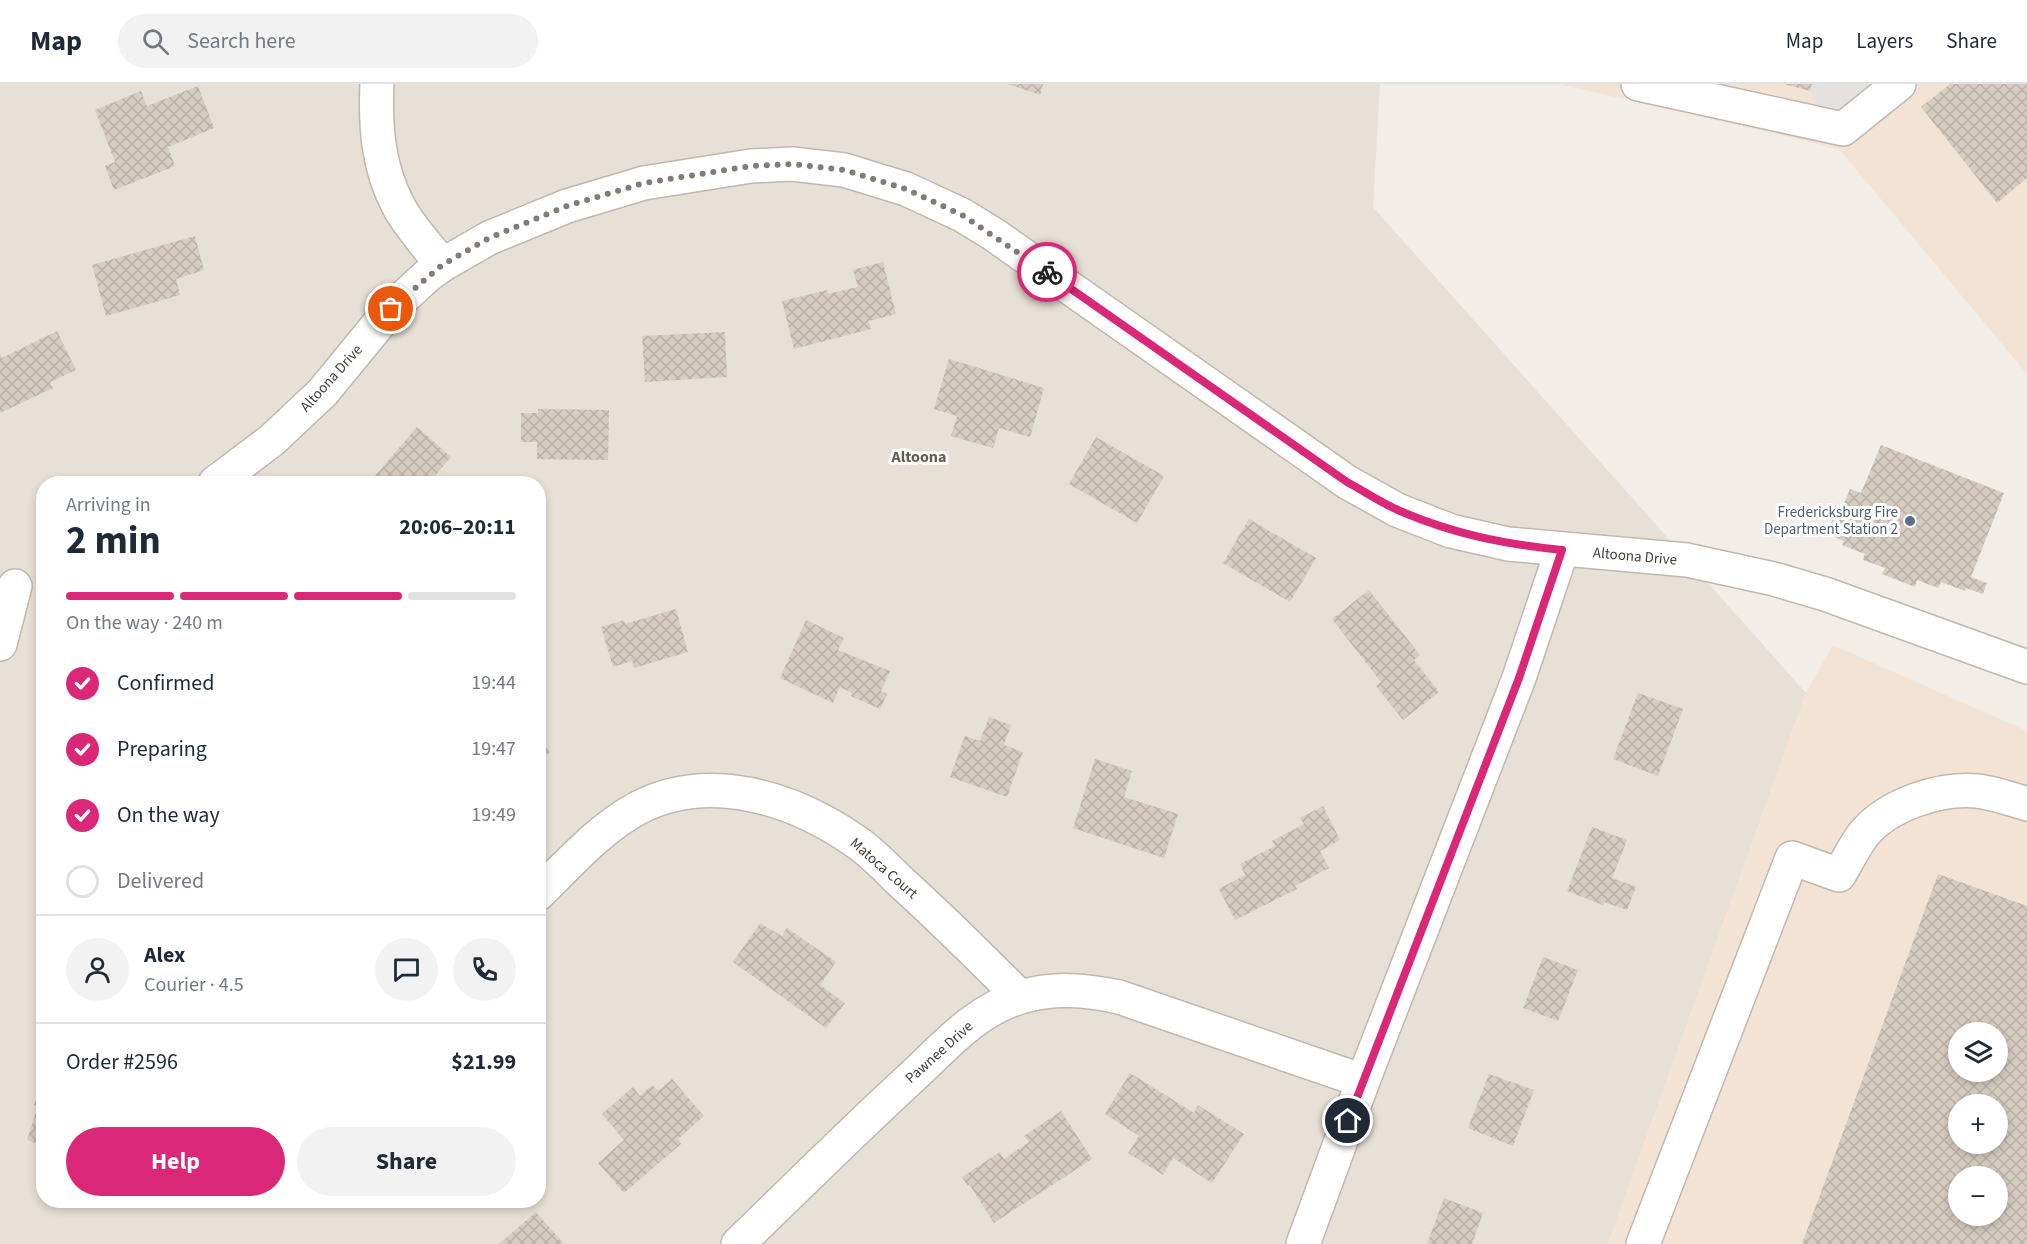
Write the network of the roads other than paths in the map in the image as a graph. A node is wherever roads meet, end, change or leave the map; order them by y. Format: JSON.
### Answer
{"nodes":[{"id":1,"x":377,"y":84,"type":"edge"},
{"id":2,"x":1638,"y":84,"type":"edge"},
{"id":3,"x":1892,"y":86,"type":"edge"},
{"id":4,"x":442,"y":265,"type":"junction"},
{"id":5,"x":223,"y":476,"type":"edge"},
{"id":6,"x":1562,"y":550,"type":"junction"},
{"id":7,"x":20,"y":584,"type":"edge"},
{"id":8,"x":0,"y":644,"type":"edge"},
{"id":9,"x":2027,"y":667,"type":"edge"},
{"id":10,"x":2027,"y":804,"type":"edge"},
{"id":11,"x":546,"y":886,"type":"edge"},
{"id":12,"x":1020,"y":997,"type":"junction"},
{"id":13,"x":1363,"y":1081,"type":"junction"},
{"id":14,"x":738,"y":1244,"type":"edge"},
{"id":15,"x":1303,"y":1244,"type":"edge"},
{"id":16,"x":1643,"y":1244,"type":"edge"}],
"edges":[{"from":1,"to":4,"type":"street"},
{"from":2,"to":3,"type":"street"},
{"from":4,"to":5,"type":"street","name":"Altoona Drive"},
{"from":4,"to":6,"type":"street","name":"Altoona Drive"},
{"from":6,"to":9,"type":"street","name":"Altoona Drive"},
{"from":6,"to":13,"type":"street"},
{"from":7,"to":8,"type":"street"},
{"from":10,"to":16,"type":"street"},
{"from":11,"to":12,"type":"street","name":"Matoca Court"},
{"from":12,"to":13,"type":"street","name":"Pawnee Drive"},
{"from":12,"to":14,"type":"street","name":"Pawnee Drive"},
{"from":13,"to":15,"type":"street"}]}
